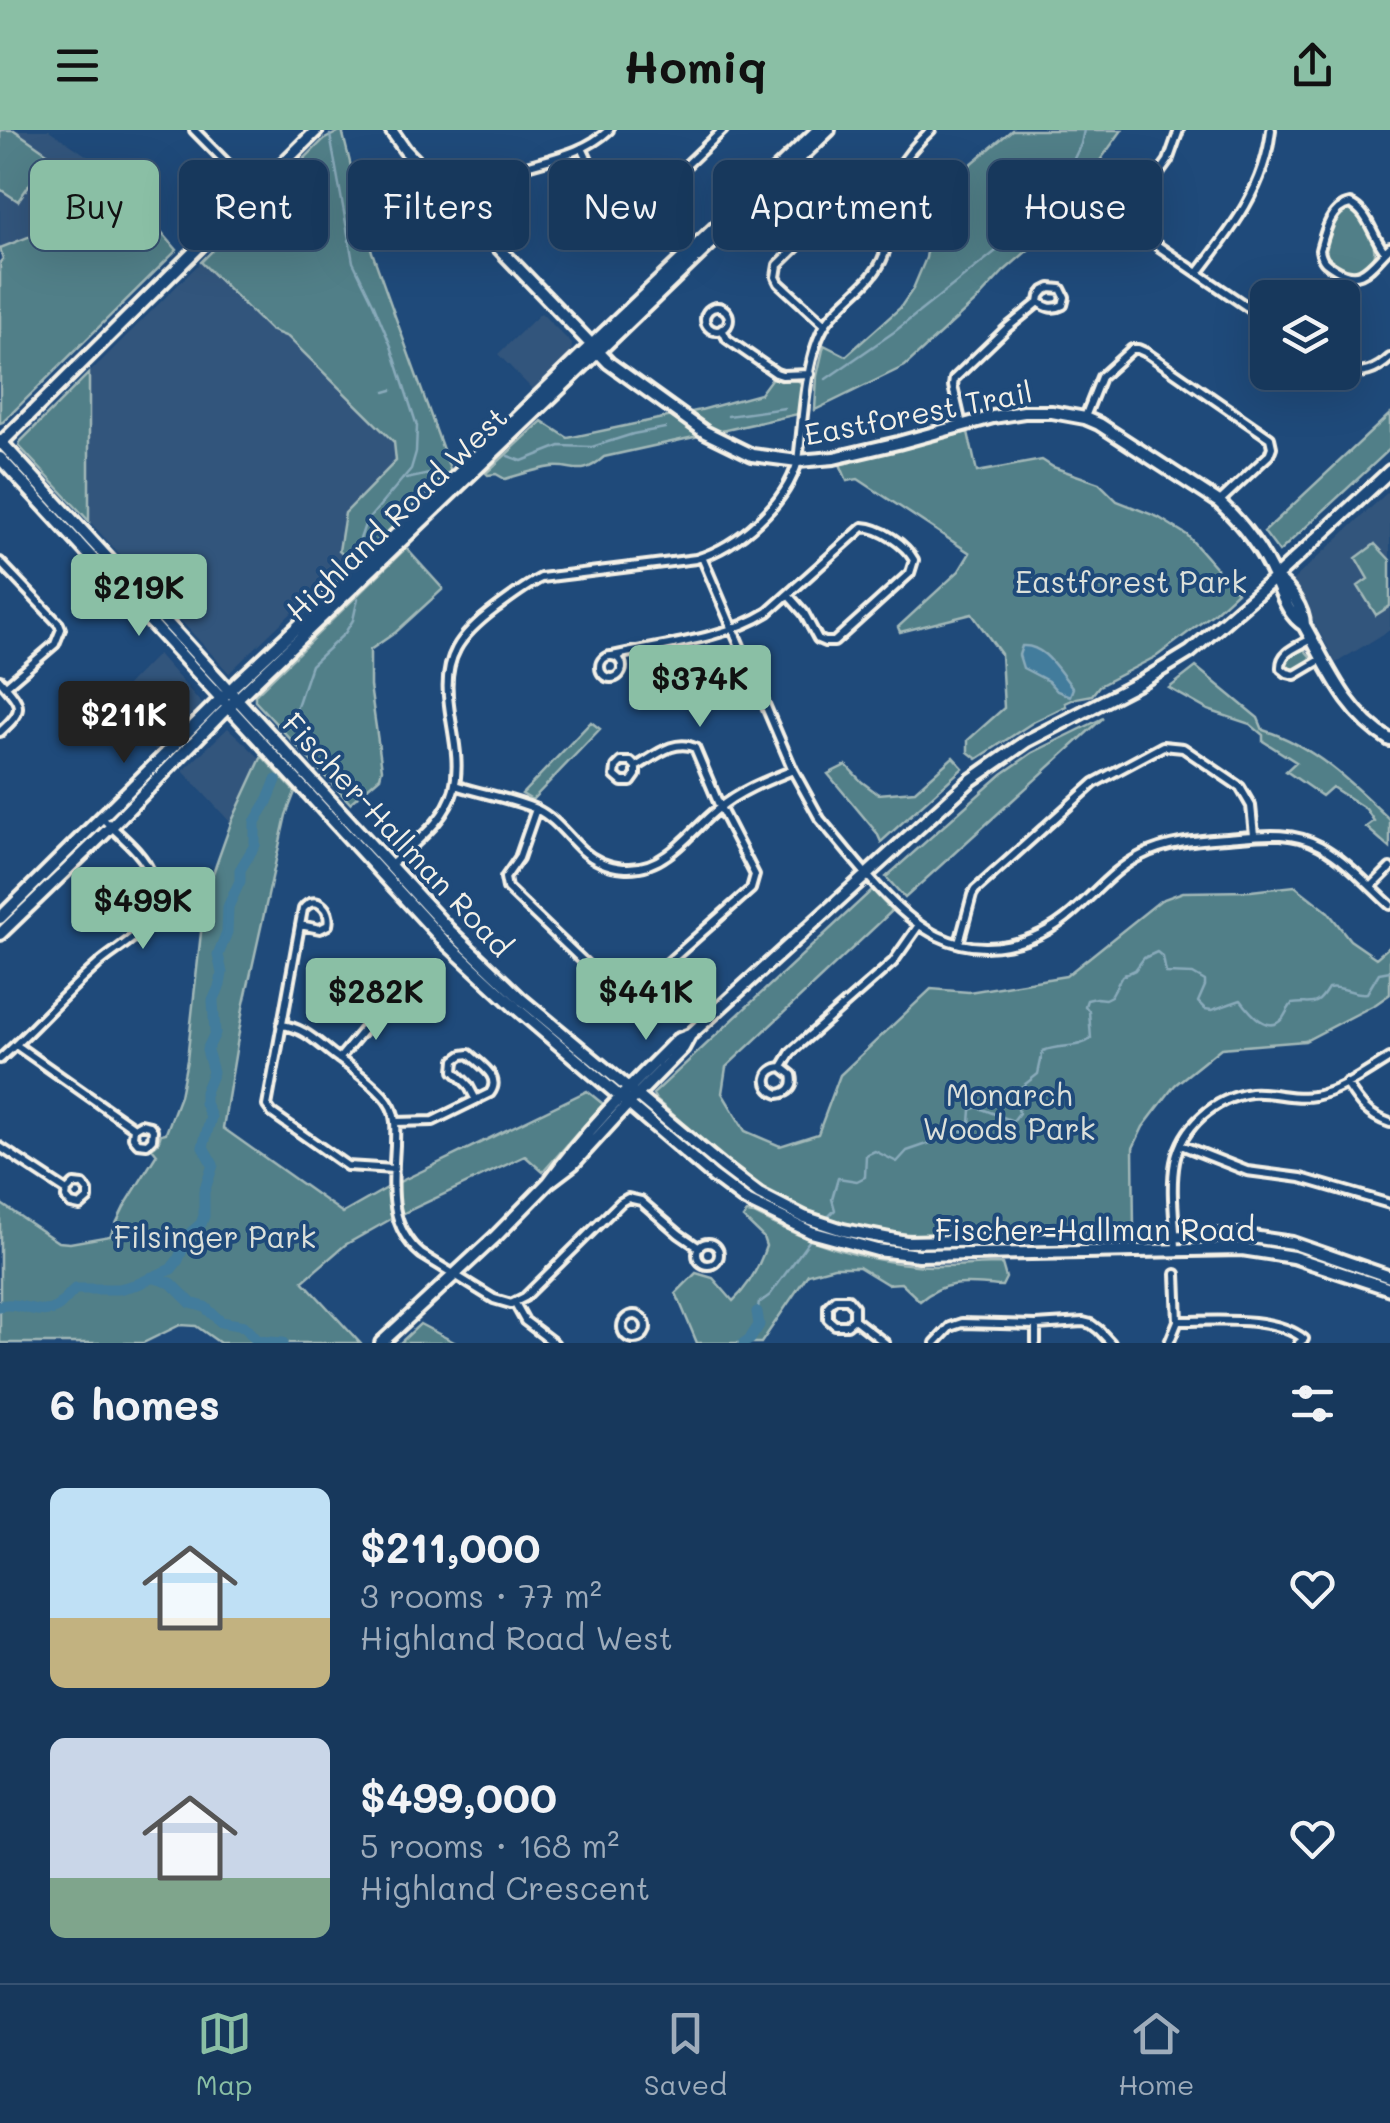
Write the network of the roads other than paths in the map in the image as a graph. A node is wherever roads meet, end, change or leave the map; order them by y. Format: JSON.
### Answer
{"nodes":[{"id":1,"x":194,"y":130,"type":"edge"},
{"id":2,"x":316,"y":130,"type":"edge"},
{"id":3,"x":391,"y":130,"type":"edge"},
{"id":4,"x":609,"y":130,"type":"edge"},
{"id":5,"x":723,"y":130,"type":"edge"},
{"id":6,"x":818,"y":130,"type":"edge"},
{"id":7,"x":829,"y":130,"type":"edge"},
{"id":8,"x":931,"y":130,"type":"edge"},
{"id":9,"x":1180,"y":130,"type":"edge"},
{"id":10,"x":1272,"y":130,"type":"edge"},
{"id":11,"x":582,"y":148,"type":"junction"},
{"id":12,"x":224,"y":160,"type":"edge"},
{"id":13,"x":286,"y":160,"type":"edge"},
{"id":14,"x":414,"y":160,"type":"edge"},
{"id":15,"x":905,"y":160,"type":"edge"},
{"id":16,"x":529,"y":166,"type":"edge"},
{"id":17,"x":1388,"y":249,"type":"edge"},
{"id":18,"x":194,"y":250,"type":"edge"},
{"id":19,"x":500,"y":250,"type":"edge"},
{"id":20,"x":793,"y":250,"type":"edge"},
{"id":21,"x":885,"y":250,"type":"edge"},
{"id":22,"x":1198,"y":273,"type":"junction"},
{"id":23,"x":1039,"y":302,"type":"dead end"},
{"id":24,"x":1250,"y":309,"type":"edge"},
{"id":25,"x":825,"y":325,"type":"junction"},
{"id":26,"x":722,"y":330,"type":"dead end"},
{"id":27,"x":595,"y":349,"type":"junction"},
{"id":28,"x":1390,"y":358,"type":"edge"},
{"id":29,"x":1360,"y":373,"type":"edge"},
{"id":30,"x":810,"y":374,"type":"junction"},
{"id":31,"x":1084,"y":418,"type":"junction"},
{"id":32,"x":962,"y":425,"type":"junction"},
{"id":33,"x":0,"y":442,"type":"edge"},
{"id":34,"x":0,"y":458,"type":"edge"},
{"id":35,"x":798,"y":461,"type":"junction"},
{"id":36,"x":1390,"y":471,"type":"edge"},
{"id":37,"x":1219,"y":502,"type":"junction"},
{"id":38,"x":702,"y":557,"type":"junction"},
{"id":39,"x":0,"y":562,"type":"edge"},
{"id":40,"x":1275,"y":578,"type":"junction"},
{"id":41,"x":788,"y":595,"type":"junction"},
{"id":42,"x":734,"y":630,"type":"junction"},
{"id":43,"x":1312,"y":639,"type":"junction"},
{"id":44,"x":612,"y":656,"type":"dead end"},
{"id":45,"x":1323,"y":659,"type":"junction"},
{"id":46,"x":3,"y":683,"type":"edge"},
{"id":47,"x":229,"y":698,"type":"junction"},
{"id":48,"x":0,"y":732,"type":"edge"},
{"id":49,"x":1390,"y":740,"type":"edge"},
{"id":50,"x":636,"y":768,"type":"dead end"},
{"id":51,"x":793,"y":770,"type":"junction"},
{"id":52,"x":455,"y":785,"type":"junction"},
{"id":53,"x":720,"y":807,"type":"junction"},
{"id":54,"x":536,"y":809,"type":"junction"},
{"id":55,"x":102,"y":817,"type":"junction"},
{"id":56,"x":111,"y":827,"type":"junction"},
{"id":57,"x":1254,"y":835,"type":"junction"},
{"id":58,"x":390,"y":866,"type":"junction"},
{"id":59,"x":1390,"y":868,"type":"edge"},
{"id":60,"x":868,"y":874,"type":"junction"},
{"id":61,"x":1371,"y":887,"type":"junction"},
{"id":62,"x":1390,"y":905,"type":"edge"},
{"id":63,"x":0,"y":918,"type":"edge"},
{"id":64,"x":300,"y":925,"type":"junction"},
{"id":65,"x":919,"y":926,"type":"junction"},
{"id":66,"x":0,"y":934,"type":"edge"},
{"id":67,"x":959,"y":943,"type":"junction"},
{"id":68,"x":385,"y":1004,"type":"dead end"},
{"id":69,"x":281,"y":1025,"type":"junction"},
{"id":70,"x":16,"y":1045,"type":"junction"},
{"id":71,"x":1390,"y":1058,"type":"edge"},
{"id":72,"x":0,"y":1059,"type":"edge"},
{"id":73,"x":340,"y":1059,"type":"junction"},
{"id":74,"x":782,"y":1067,"type":"junction"},
{"id":75,"x":1346,"y":1084,"type":"junction"},
{"id":76,"x":632,"y":1092,"type":"junction"},
{"id":77,"x":476,"y":1100,"type":"junction"},
{"id":78,"x":623,"y":1101,"type":"junction"},
{"id":79,"x":396,"y":1122,"type":"junction"},
{"id":80,"x":1390,"y":1124,"type":"edge"},
{"id":81,"x":134,"y":1128,"type":"dead end"},
{"id":82,"x":1181,"y":1145,"type":"junction"},
{"id":83,"x":0,"y":1147,"type":"edge"},
{"id":84,"x":394,"y":1169,"type":"junction"},
{"id":85,"x":66,"y":1191,"type":"dead end"},
{"id":86,"x":1390,"y":1204,"type":"edge"},
{"id":87,"x":801,"y":1221,"type":"junction"},
{"id":88,"x":839,"y":1235,"type":"junction"},
{"id":89,"x":1176,"y":1236,"type":"junction"},
{"id":90,"x":698,"y":1247,"type":"dead end"},
{"id":91,"x":1176,"y":1248,"type":"junction"},
{"id":92,"x":1176,"y":1274,"type":"dead end"},
{"id":93,"x":454,"y":1275,"type":"junction"},
{"id":94,"x":1390,"y":1277,"type":"edge"},
{"id":95,"x":1390,"y":1290,"type":"edge"},
{"id":96,"x":515,"y":1302,"type":"junction"},
{"id":97,"x":854,"y":1318,"type":"junction"},
{"id":98,"x":1178,"y":1321,"type":"junction"},
{"id":99,"x":1036,"y":1325,"type":"junction"},
{"id":100,"x":626,"y":1335,"type":"dead end"},
{"id":101,"x":381,"y":1343,"type":"edge"},
{"id":102,"x":554,"y":1343,"type":"edge"},
{"id":103,"x":618,"y":1343,"type":"edge"},
{"id":104,"x":885,"y":1343,"type":"edge"},
{"id":105,"x":935,"y":1343,"type":"edge"},
{"id":106,"x":1036,"y":1343,"type":"edge"},
{"id":107,"x":1111,"y":1343,"type":"edge"},
{"id":108,"x":1168,"y":1343,"type":"edge"},
{"id":109,"x":1299,"y":1343,"type":"edge"}],
"edges":[{"from":1,"to":12,"type":"street"},
{"from":2,"to":13,"type":"main road"},
{"from":3,"to":14,"type":"main road","name":"Eastforest Trail"},
{"from":4,"to":11,"type":"street"},
{"from":5,"to":11,"type":"street"},
{"from":6,"to":27,"type":"main road","name":"Highland Road West"},
{"from":7,"to":27,"type":"main road","name":"Highland Road West"},
{"from":8,"to":15,"type":"street"},
{"from":9,"to":22,"type":"street"},
{"from":10,"to":22,"type":"street"},
{"from":11,"to":16,"type":"street"},
{"from":17,"to":17,"type":"street"},
{"from":18,"to":33,"type":"main road"},
{"from":19,"to":27,"type":"main road","name":"Eastforest Trail"},
{"from":20,"to":25,"type":"street"},
{"from":21,"to":25,"type":"street"},
{"from":22,"to":24,"type":"street"},
{"from":23,"to":32,"type":"street"},
{"from":25,"to":30,"type":"street"},
{"from":26,"to":30,"type":"street"},
{"from":27,"to":35,"type":"main road","name":"Eastforest Trail"},
{"from":27,"to":47,"type":"main road","name":"Highland Road West"},
{"from":28,"to":29,"type":"street"},
{"from":30,"to":35,"type":"street"},
{"from":31,"to":32,"type":"main road","name":"Eastforest Trail"},
{"from":31,"to":37,"type":"main road","name":"Eastforest Trail"},
{"from":31,"to":37,"type":"street"},
{"from":32,"to":35,"type":"main road","name":"Eastforest Trail"},
{"from":33,"to":47,"type":"main road","name":"Fischer-Hallman Road"},
{"from":34,"to":47,"type":"main road","name":"Fischer-Hallman Road"},
{"from":35,"to":38,"type":"street"},
{"from":36,"to":40,"type":"main road"},
{"from":37,"to":40,"type":"main road","name":"Eastforest Trail"},
{"from":38,"to":42,"type":"street"},
{"from":38,"to":52,"type":"street"},
{"from":39,"to":46,"type":"street"},
{"from":40,"to":43,"type":"main road","name":"Eastforest Trail"},
{"from":40,"to":60,"type":"main road"},
{"from":41,"to":41,"type":"street"},
{"from":41,"to":42,"type":"street"},
{"from":42,"to":44,"type":"street"},
{"from":42,"to":51,"type":"street"},
{"from":43,"to":45,"type":"main road","name":"Eastforest Trail"},
{"from":43,"to":45,"type":"street"},
{"from":45,"to":49,"type":"main road","name":"Eastforest Trail"},
{"from":46,"to":48,"type":"street"},
{"from":47,"to":55,"type":"main road","name":"Highland Road West"},
{"from":47,"to":56,"type":"main road","name":"Highland Road West"},
{"from":47,"to":58,"type":"main road","name":"Fischer-Hallman Road"},
{"from":47,"to":78,"type":"main road","name":"Fischer-Hallman Road"},
{"from":50,"to":53,"type":"street"},
{"from":51,"to":53,"type":"street"},
{"from":51,"to":60,"type":"street"},
{"from":52,"to":54,"type":"street"},
{"from":52,"to":58,"type":"street"},
{"from":53,"to":54,"type":"street"},
{"from":53,"to":54,"type":"street"},
{"from":55,"to":56,"type":"street"},
{"from":55,"to":63,"type":"main road","name":"Highland Road West"},
{"from":56,"to":66,"type":"main road","name":"Highland Road West"},
{"from":56,"to":70,"type":"street"},
{"from":57,"to":61,"type":"street"},
{"from":57,"to":67,"type":"street"},
{"from":57,"to":67,"type":"street"},
{"from":58,"to":76,"type":"main road","name":"Fischer-Hallman Road"},
{"from":59,"to":61,"type":"street"},
{"from":60,"to":65,"type":"street"},
{"from":60,"to":76,"type":"main road"},
{"from":61,"to":62,"type":"street"},
{"from":64,"to":64,"type":"street"},
{"from":64,"to":69,"type":"street"},
{"from":65,"to":67,"type":"street"},
{"from":65,"to":74,"type":"street"},
{"from":68,"to":73,"type":"street"},
{"from":69,"to":73,"type":"street"},
{"from":69,"to":84,"type":"street"},
{"from":70,"to":72,"type":"street"},
{"from":70,"to":81,"type":"street"},
{"from":71,"to":75,"type":"street"},
{"from":73,"to":79,"type":"street"},
{"from":74,"to":74,"type":"street"},
{"from":75,"to":80,"type":"street"},
{"from":75,"to":82,"type":"street"},
{"from":76,"to":78,"type":"main road"},
{"from":76,"to":87,"type":"main road","name":"Fischer-Hallman Road"},
{"from":77,"to":77,"type":"street"},
{"from":77,"to":79,"type":"street"},
{"from":78,"to":87,"type":"main road","name":"Fischer-Hallman Road"},
{"from":78,"to":93,"type":"main road"},
{"from":79,"to":84,"type":"street"},
{"from":82,"to":86,"type":"street"},
{"from":82,"to":89,"type":"street"},
{"from":83,"to":85,"type":"street"},
{"from":84,"to":93,"type":"street"},
{"from":87,"to":88,"type":"main road","name":"Fischer-Hallman Road"},
{"from":88,"to":89,"type":"main road","name":"Fischer-Hallman Road"},
{"from":88,"to":91,"type":"main road","name":"Fischer-Hallman Road"},
{"from":89,"to":91,"type":"street"},
{"from":89,"to":94,"type":"main road","name":"Fischer-Hallman Road"},
{"from":90,"to":96,"type":"street"},
{"from":91,"to":95,"type":"main road","name":"Fischer-Hallman Road"},
{"from":92,"to":98,"type":"street"},
{"from":93,"to":96,"type":"street"},
{"from":93,"to":101,"type":"main road"},
{"from":96,"to":102,"type":"street"},
{"from":97,"to":97,"type":"street"},
{"from":97,"to":104,"type":"street"},
{"from":98,"to":108,"type":"street"},
{"from":98,"to":109,"type":"street"},
{"from":99,"to":105,"type":"street"},
{"from":99,"to":106,"type":"street"},
{"from":99,"to":107,"type":"street"},
{"from":100,"to":103,"type":"street"}]}
